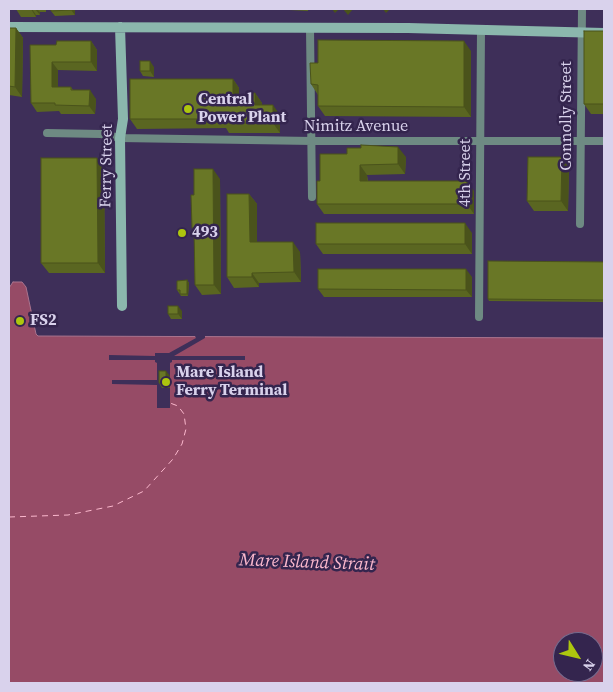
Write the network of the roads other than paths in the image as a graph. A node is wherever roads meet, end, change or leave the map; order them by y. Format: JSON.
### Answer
{"nodes":[{"id":1,"x":582,"y":9,"type":"edge"},
{"id":2,"x":9,"y":27,"type":"edge"},
{"id":3,"x":120,"y":28,"type":"junction"},
{"id":4,"x":310,"y":28,"type":"junction"},
{"id":5,"x":481,"y":30,"type":"junction"},
{"id":6,"x":582,"y":32,"type":"junction"},
{"id":7,"x":604,"y":33,"type":"edge"},
{"id":8,"x":47,"y":134,"type":"dead end"},
{"id":9,"x":120,"y":138,"type":"junction"},
{"id":10,"x":480,"y":140,"type":"junction"},
{"id":11,"x":312,"y":141,"type":"junction"},
{"id":12,"x":581,"y":141,"type":"junction"},
{"id":13,"x":604,"y":141,"type":"edge"},
{"id":14,"x":312,"y":197,"type":"dead end"},
{"id":15,"x":580,"y":224,"type":"dead end"},
{"id":16,"x":122,"y":306,"type":"dead end"},
{"id":17,"x":479,"y":317,"type":"dead end"}],
"edges":[{"from":1,"to":6,"type":"street","name":"Connolly Street"},
{"from":2,"to":3,"type":"street"},
{"from":3,"to":4,"type":"street"},
{"from":3,"to":9,"type":"street","name":"Ferry Street"},
{"from":4,"to":5,"type":"street"},
{"from":4,"to":11,"type":"street"},
{"from":5,"to":6,"type":"street"},
{"from":5,"to":10,"type":"street","name":"4th Street"},
{"from":6,"to":7,"type":"street"},
{"from":6,"to":12,"type":"street","name":"Connolly Street"},
{"from":8,"to":9,"type":"street","name":"Nimitz Avenue"},
{"from":9,"to":11,"type":"street","name":"Nimitz Avenue"},
{"from":9,"to":16,"type":"street","name":"Ferry Street"},
{"from":10,"to":11,"type":"street","name":"Nimitz Avenue"},
{"from":10,"to":12,"type":"street","name":"Nimitz Avenue"},
{"from":10,"to":17,"type":"street","name":"4th Street"},
{"from":11,"to":14,"type":"street"},
{"from":12,"to":13,"type":"street","name":"Nimitz Avenue"},
{"from":12,"to":15,"type":"street","name":"Connolly Street"}]}
